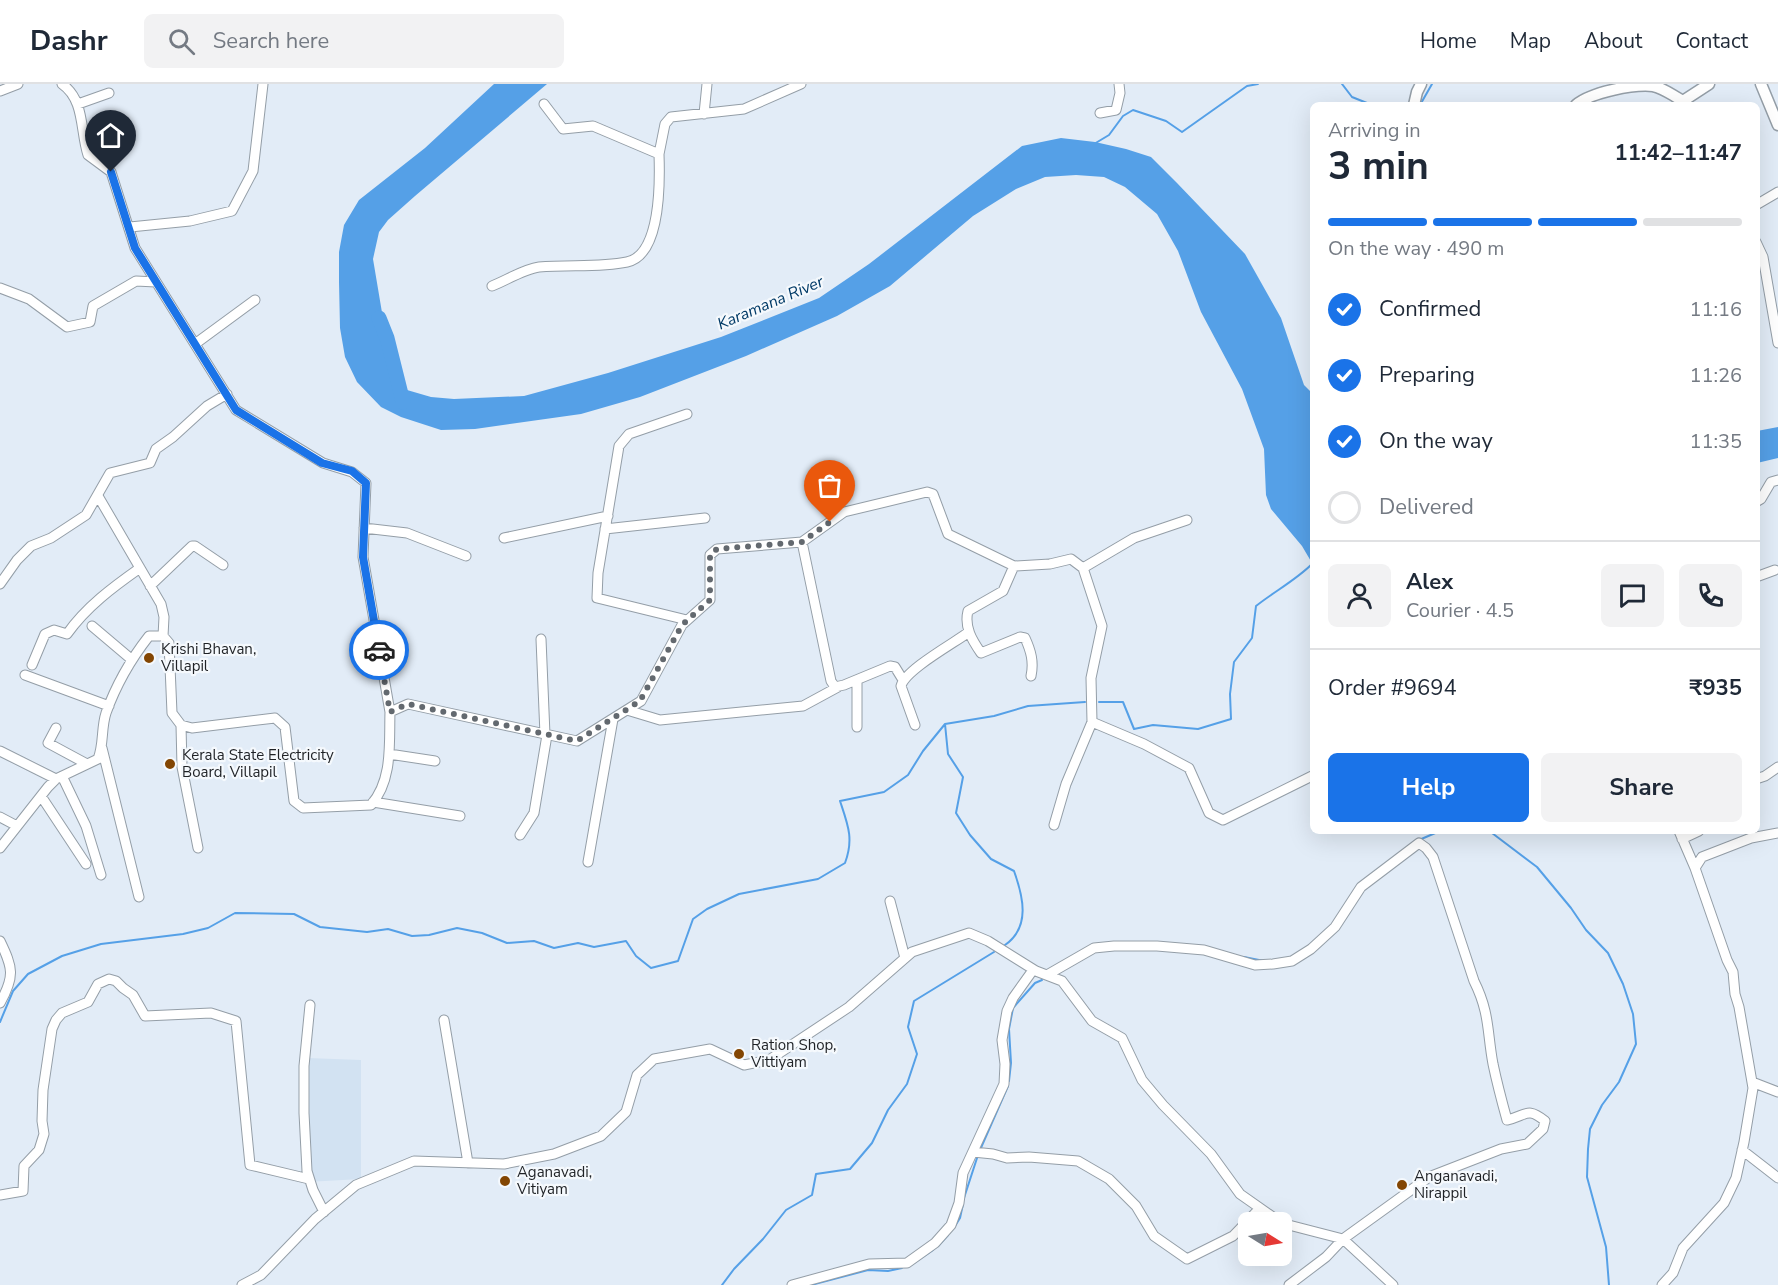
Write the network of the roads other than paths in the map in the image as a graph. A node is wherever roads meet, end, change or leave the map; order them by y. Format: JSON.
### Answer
{"nodes":[{"id":1,"x":18,"y":84,"type":"edge"},
{"id":2,"x":62,"y":84,"type":"edge"},
{"id":3,"x":263,"y":84,"type":"edge"},
{"id":4,"x":707,"y":84,"type":"edge"},
{"id":5,"x":801,"y":84,"type":"edge"},
{"id":6,"x":1119,"y":84,"type":"edge"},
{"id":7,"x":1421,"y":84,"type":"edge"},
{"id":8,"x":1709,"y":84,"type":"edge"},
{"id":9,"x":1761,"y":84,"type":"edge"},
{"id":10,"x":0,"y":91,"type":"edge"},
{"id":11,"x":109,"y":93,"type":"dead end"},
{"id":12,"x":1415,"y":102,"type":"edge"},
{"id":13,"x":1580,"y":102,"type":"edge"},
{"id":14,"x":1682,"y":102,"type":"edge"},
{"id":15,"x":1685,"y":102,"type":"edge"},
{"id":16,"x":78,"y":104,"type":"junction"},
{"id":17,"x":544,"y":104,"type":"dead end"},
{"id":18,"x":1100,"y":113,"type":"dead end"},
{"id":19,"x":704,"y":114,"type":"junction"},
{"id":20,"x":1778,"y":125,"type":"edge"},
{"id":21,"x":659,"y":154,"type":"junction"},
{"id":22,"x":1778,"y":192,"type":"edge"},
{"id":23,"x":1760,"y":203,"type":"edge"},
{"id":24,"x":130,"y":227,"type":"junction"},
{"id":25,"x":1760,"y":251,"type":"edge"},
{"id":26,"x":156,"y":282,"type":"junction"},
{"id":27,"x":492,"y":286,"type":"dead end"},
{"id":28,"x":0,"y":288,"type":"edge"},
{"id":29,"x":255,"y":300,"type":"dead end"},
{"id":30,"x":67,"y":327,"type":"junction"},
{"id":31,"x":77,"y":332,"type":"dead end"},
{"id":32,"x":1778,"y":343,"type":"edge"},
{"id":33,"x":195,"y":344,"type":"junction"},
{"id":34,"x":227,"y":394,"type":"junction"},
{"id":35,"x":687,"y":414,"type":"dead end"},
{"id":36,"x":1778,"y":480,"type":"edge"},
{"id":37,"x":98,"y":496,"type":"junction"},
{"id":38,"x":1760,"y":500,"type":"edge"},
{"id":39,"x":608,"y":516,"type":"junction"},
{"id":40,"x":705,"y":518,"type":"dead end"},
{"id":41,"x":1187,"y":520,"type":"dead end"},
{"id":42,"x":364,"y":528,"type":"junction"},
{"id":43,"x":605,"y":529,"type":"junction"},
{"id":44,"x":504,"y":538,"type":"dead end"},
{"id":45,"x":802,"y":542,"type":"junction"},
{"id":46,"x":465,"y":556,"type":"dead end"},
{"id":47,"x":223,"y":565,"type":"dead end"},
{"id":48,"x":1014,"y":566,"type":"junction"},
{"id":49,"x":140,"y":568,"type":"junction"},
{"id":50,"x":1083,"y":568,"type":"junction"},
{"id":51,"x":1775,"y":570,"type":"dead end"},
{"id":52,"x":1760,"y":576,"type":"edge"},
{"id":53,"x":0,"y":584,"type":"edge"},
{"id":54,"x":150,"y":586,"type":"junction"},
{"id":55,"x":687,"y":620,"type":"junction"},
{"id":56,"x":92,"y":626,"type":"dead end"},
{"id":57,"x":969,"y":632,"type":"junction"},
{"id":58,"x":163,"y":636,"type":"junction"},
{"id":59,"x":541,"y":639,"type":"dead end"},
{"id":60,"x":131,"y":659,"type":"junction"},
{"id":61,"x":32,"y":665,"type":"dead end"},
{"id":62,"x":26,"y":675,"type":"dead end"},
{"id":63,"x":1031,"y":676,"type":"dead end"},
{"id":64,"x":857,"y":680,"type":"junction"},
{"id":65,"x":903,"y":680,"type":"junction"},
{"id":66,"x":838,"y":687,"type":"junction"},
{"id":67,"x":109,"y":706,"type":"junction"},
{"id":68,"x":627,"y":710,"type":"junction"},
{"id":69,"x":390,"y":712,"type":"junction"},
{"id":70,"x":613,"y":718,"type":"junction"},
{"id":71,"x":1092,"y":722,"type":"junction"},
{"id":72,"x":915,"y":724,"type":"dead end"},
{"id":73,"x":181,"y":725,"type":"junction"},
{"id":74,"x":856,"y":727,"type":"dead end"},
{"id":75,"x":56,"y":728,"type":"dead end"},
{"id":76,"x":546,"y":735,"type":"junction"},
{"id":77,"x":102,"y":748,"type":"junction"},
{"id":78,"x":0,"y":751,"type":"edge"},
{"id":79,"x":389,"y":754,"type":"junction"},
{"id":80,"x":435,"y":761,"type":"dead end"},
{"id":81,"x":87,"y":764,"type":"junction"},
{"id":82,"x":1778,"y":767,"type":"edge"},
{"id":83,"x":59,"y":777,"type":"junction"},
{"id":84,"x":1310,"y":777,"type":"edge"},
{"id":85,"x":1760,"y":778,"type":"edge"},
{"id":86,"x":40,"y":796,"type":"junction"},
{"id":87,"x":373,"y":802,"type":"junction"},
{"id":88,"x":460,"y":816,"type":"dead end"},
{"id":89,"x":0,"y":817,"type":"edge"},
{"id":90,"x":1054,"y":825,"type":"dead end"},
{"id":91,"x":17,"y":826,"type":"junction"},
{"id":92,"x":1778,"y":833,"type":"edge"},
{"id":93,"x":1681,"y":835,"type":"edge"},
{"id":94,"x":520,"y":836,"type":"dead end"},
{"id":95,"x":0,"y":848,"type":"edge"},
{"id":96,"x":198,"y":848,"type":"dead end"},
{"id":97,"x":588,"y":862,"type":"dead end"},
{"id":98,"x":86,"y":864,"type":"dead end"},
{"id":99,"x":1695,"y":868,"type":"junction"},
{"id":100,"x":101,"y":875,"type":"dead end"},
{"id":101,"x":138,"y":897,"type":"dead end"},
{"id":102,"x":890,"y":901,"type":"dead end"},
{"id":103,"x":0,"y":940,"type":"edge"},
{"id":104,"x":905,"y":958,"type":"junction"},
{"id":105,"x":1033,"y":970,"type":"junction"},
{"id":106,"x":1047,"y":975,"type":"junction"},
{"id":107,"x":0,"y":1003,"type":"edge"},
{"id":108,"x":309,"y":1005,"type":"dead end"},
{"id":109,"x":444,"y":1020,"type":"dead end"},
{"id":110,"x":1752,"y":1082,"type":"junction"},
{"id":111,"x":1778,"y":1092,"type":"edge"},
{"id":112,"x":1742,"y":1150,"type":"junction"},
{"id":113,"x":973,"y":1152,"type":"junction"},
{"id":114,"x":468,"y":1163,"type":"junction"},
{"id":115,"x":308,"y":1175,"type":"junction"},
{"id":116,"x":1778,"y":1178,"type":"edge"},
{"id":117,"x":0,"y":1195,"type":"edge"},
{"id":118,"x":1260,"y":1208,"type":"junction"},
{"id":119,"x":324,"y":1212,"type":"junction"},
{"id":120,"x":1265,"y":1212,"type":"edge"},
{"id":121,"x":1292,"y":1226,"type":"edge"},
{"id":122,"x":1343,"y":1239,"type":"junction"},
{"id":123,"x":242,"y":1285,"type":"edge"},
{"id":124,"x":792,"y":1285,"type":"edge"},
{"id":125,"x":1289,"y":1285,"type":"edge"},
{"id":126,"x":1393,"y":1285,"type":"edge"},
{"id":127,"x":1662,"y":1285,"type":"edge"}],
"edges":[{"from":1,"to":10,"type":"street"},
{"from":2,"to":16,"type":"street"},
{"from":3,"to":24,"type":"street"},
{"from":4,"to":19,"type":"street"},
{"from":5,"to":19,"type":"street"},
{"from":6,"to":18,"type":"street"},
{"from":7,"to":12,"type":"street"},
{"from":8,"to":15,"type":"street"},
{"from":9,"to":20,"type":"street"},
{"from":11,"to":16,"type":"street"},
{"from":13,"to":14,"type":"street"},
{"from":16,"to":24,"type":"street"},
{"from":17,"to":21,"type":"street"},
{"from":19,"to":21,"type":"street"},
{"from":21,"to":27,"type":"street"},
{"from":22,"to":23,"type":"street"},
{"from":24,"to":26,"type":"street"},
{"from":25,"to":32,"type":"street"},
{"from":26,"to":30,"type":"street"},
{"from":26,"to":33,"type":"street"},
{"from":28,"to":30,"type":"street"},
{"from":29,"to":33,"type":"street"},
{"from":30,"to":31,"type":"street"},
{"from":33,"to":34,"type":"street"},
{"from":34,"to":37,"type":"street"},
{"from":34,"to":42,"type":"street"},
{"from":35,"to":39,"type":"street"},
{"from":36,"to":38,"type":"street"},
{"from":37,"to":49,"type":"street"},
{"from":37,"to":53,"type":"street"},
{"from":39,"to":43,"type":"street"},
{"from":39,"to":44,"type":"street"},
{"from":40,"to":43,"type":"street"},
{"from":41,"to":50,"type":"street"},
{"from":42,"to":46,"type":"street"},
{"from":42,"to":69,"type":"street"},
{"from":43,"to":55,"type":"street"},
{"from":45,"to":48,"type":"street"},
{"from":45,"to":55,"type":"street"},
{"from":45,"to":66,"type":"street"},
{"from":47,"to":54,"type":"street"},
{"from":48,"to":50,"type":"street"},
{"from":48,"to":57,"type":"street"},
{"from":49,"to":54,"type":"street"},
{"from":49,"to":61,"type":"street"},
{"from":50,"to":71,"type":"street"},
{"from":51,"to":52,"type":"street"},
{"from":54,"to":58,"type":"street"},
{"from":55,"to":68,"type":"street"},
{"from":56,"to":60,"type":"street"},
{"from":57,"to":63,"type":"street"},
{"from":57,"to":65,"type":"street"},
{"from":58,"to":60,"type":"street"},
{"from":58,"to":73,"type":"street"},
{"from":59,"to":76,"type":"street"},
{"from":60,"to":67,"type":"street"},
{"from":62,"to":67,"type":"street"},
{"from":64,"to":65,"type":"street"},
{"from":64,"to":66,"type":"street"},
{"from":64,"to":74,"type":"street"},
{"from":65,"to":72,"type":"street"},
{"from":66,"to":68,"type":"street"},
{"from":67,"to":77,"type":"street"},
{"from":68,"to":70,"type":"street"},
{"from":69,"to":76,"type":"street"},
{"from":69,"to":79,"type":"street"},
{"from":70,"to":76,"type":"street"},
{"from":70,"to":97,"type":"street"},
{"from":71,"to":84,"type":"street"},
{"from":71,"to":90,"type":"street"},
{"from":73,"to":87,"type":"street"},
{"from":73,"to":96,"type":"street"},
{"from":75,"to":81,"type":"street"},
{"from":76,"to":94,"type":"street"},
{"from":77,"to":81,"type":"street"},
{"from":77,"to":101,"type":"street"},
{"from":78,"to":83,"type":"street"},
{"from":79,"to":80,"type":"street"},
{"from":79,"to":87,"type":"street"},
{"from":81,"to":83,"type":"street"},
{"from":82,"to":85,"type":"street"},
{"from":83,"to":86,"type":"street"},
{"from":83,"to":100,"type":"street"},
{"from":86,"to":91,"type":"street"},
{"from":86,"to":98,"type":"street"},
{"from":87,"to":88,"type":"street"},
{"from":89,"to":91,"type":"street"},
{"from":91,"to":95,"type":"street"},
{"from":92,"to":99,"type":"street"},
{"from":93,"to":99,"type":"street"},
{"from":99,"to":110,"type":"street"},
{"from":102,"to":104,"type":"street"},
{"from":103,"to":107,"type":"street"},
{"from":104,"to":105,"type":"street"},
{"from":104,"to":114,"type":"street"},
{"from":105,"to":106,"type":"street"},
{"from":105,"to":113,"type":"street"},
{"from":106,"to":118,"type":"street"},
{"from":106,"to":122,"type":"street"},
{"from":108,"to":115,"type":"street"},
{"from":109,"to":114,"type":"street"},
{"from":110,"to":111,"type":"street"},
{"from":110,"to":112,"type":"street"},
{"from":112,"to":116,"type":"street"},
{"from":112,"to":127,"type":"street"},
{"from":113,"to":118,"type":"street"},
{"from":113,"to":124,"type":"street"},
{"from":114,"to":119,"type":"street"},
{"from":115,"to":117,"type":"street"},
{"from":115,"to":119,"type":"street"},
{"from":118,"to":120,"type":"street"},
{"from":119,"to":123,"type":"street"},
{"from":121,"to":122,"type":"street"},
{"from":122,"to":125,"type":"street"},
{"from":122,"to":126,"type":"street"}]}
